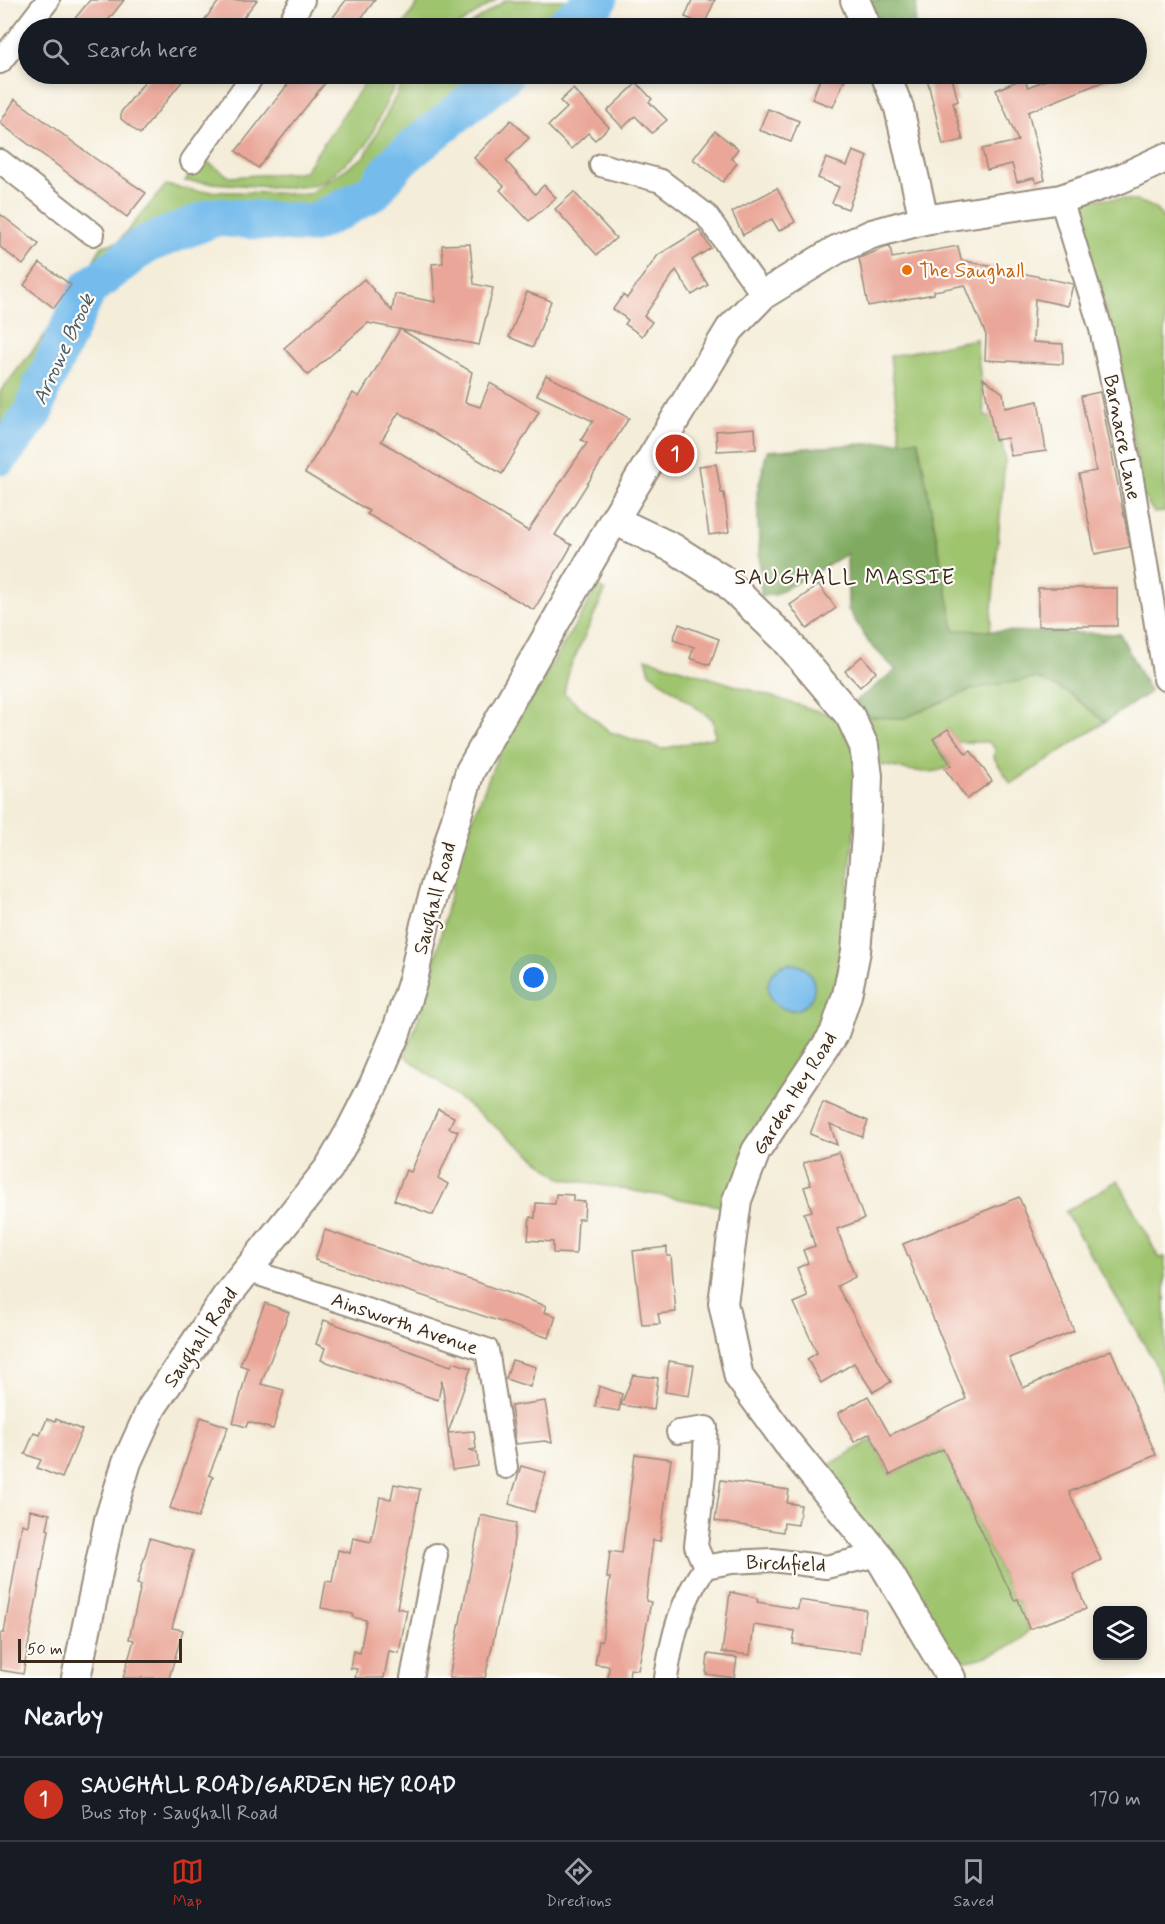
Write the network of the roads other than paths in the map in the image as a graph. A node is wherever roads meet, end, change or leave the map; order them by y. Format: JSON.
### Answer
{"nodes":[{"id":1,"x":48,"y":0,"type":"edge"},
{"id":2,"x":303,"y":0,"type":"edge"},
{"id":3,"x":855,"y":0,"type":"edge"},
{"id":4,"x":34,"y":18,"type":"edge"},
{"id":5,"x":292,"y":18,"type":"edge"},
{"id":6,"x":863,"y":18,"type":"edge"},
{"id":7,"x":18,"y":39,"type":"edge"},
{"id":8,"x":0,"y":62,"type":"edge"},
{"id":9,"x":247,"y":84,"type":"edge"},
{"id":10,"x":889,"y":84,"type":"edge"},
{"id":11,"x":1165,"y":158,"type":"edge"},
{"id":12,"x":0,"y":160,"type":"edge"},
{"id":13,"x":192,"y":161,"type":"dead end"},
{"id":14,"x":601,"y":165,"type":"dead end"},
{"id":15,"x":1061,"y":200,"type":"junction"},
{"id":16,"x":924,"y":220,"type":"junction"},
{"id":17,"x":93,"y":234,"type":"dead end"},
{"id":18,"x":763,"y":296,"type":"junction"},
{"id":19,"x":614,"y":520,"type":"junction"},
{"id":20,"x":1165,"y":679,"type":"edge"},
{"id":21,"x":247,"y":1269,"type":"junction"},
{"id":22,"x":678,"y":1432,"type":"dead end"},
{"id":23,"x":506,"y":1467,"type":"dead end"},
{"id":24,"x":436,"y":1555,"type":"dead end"},
{"id":25,"x":878,"y":1555,"type":"junction"},
{"id":26,"x":705,"y":1567,"type":"junction"},
{"id":27,"x":76,"y":1678,"type":"edge"},
{"id":28,"x":412,"y":1678,"type":"edge"},
{"id":29,"x":666,"y":1678,"type":"edge"},
{"id":30,"x":951,"y":1678,"type":"edge"}],
"edges":[{"from":1,"to":4,"type":"street"},
{"from":2,"to":5,"type":"street"},
{"from":3,"to":6,"type":"street"},
{"from":7,"to":8,"type":"street"},
{"from":9,"to":13,"type":"street"},
{"from":10,"to":16,"type":"street"},
{"from":11,"to":15,"type":"street","name":"Saughall Road"},
{"from":12,"to":17,"type":"street"},
{"from":14,"to":18,"type":"street"},
{"from":15,"to":16,"type":"street","name":"Saughall Road"},
{"from":15,"to":20,"type":"street","name":"Barnacre Lane"},
{"from":16,"to":18,"type":"street","name":"Saughall Road"},
{"from":18,"to":19,"type":"street","name":"Saughall Road"},
{"from":19,"to":21,"type":"street","name":"Saughall Road"},
{"from":19,"to":25,"type":"street","name":"Garden Hey Road"},
{"from":21,"to":23,"type":"street","name":"Ainsworth Avenue"},
{"from":21,"to":27,"type":"street","name":"Saughall Road"},
{"from":22,"to":26,"type":"street"},
{"from":24,"to":28,"type":"street"},
{"from":25,"to":26,"type":"street","name":"Birchfield"},
{"from":25,"to":30,"type":"street","name":"Garden Hey Road"},
{"from":26,"to":29,"type":"street"}]}
